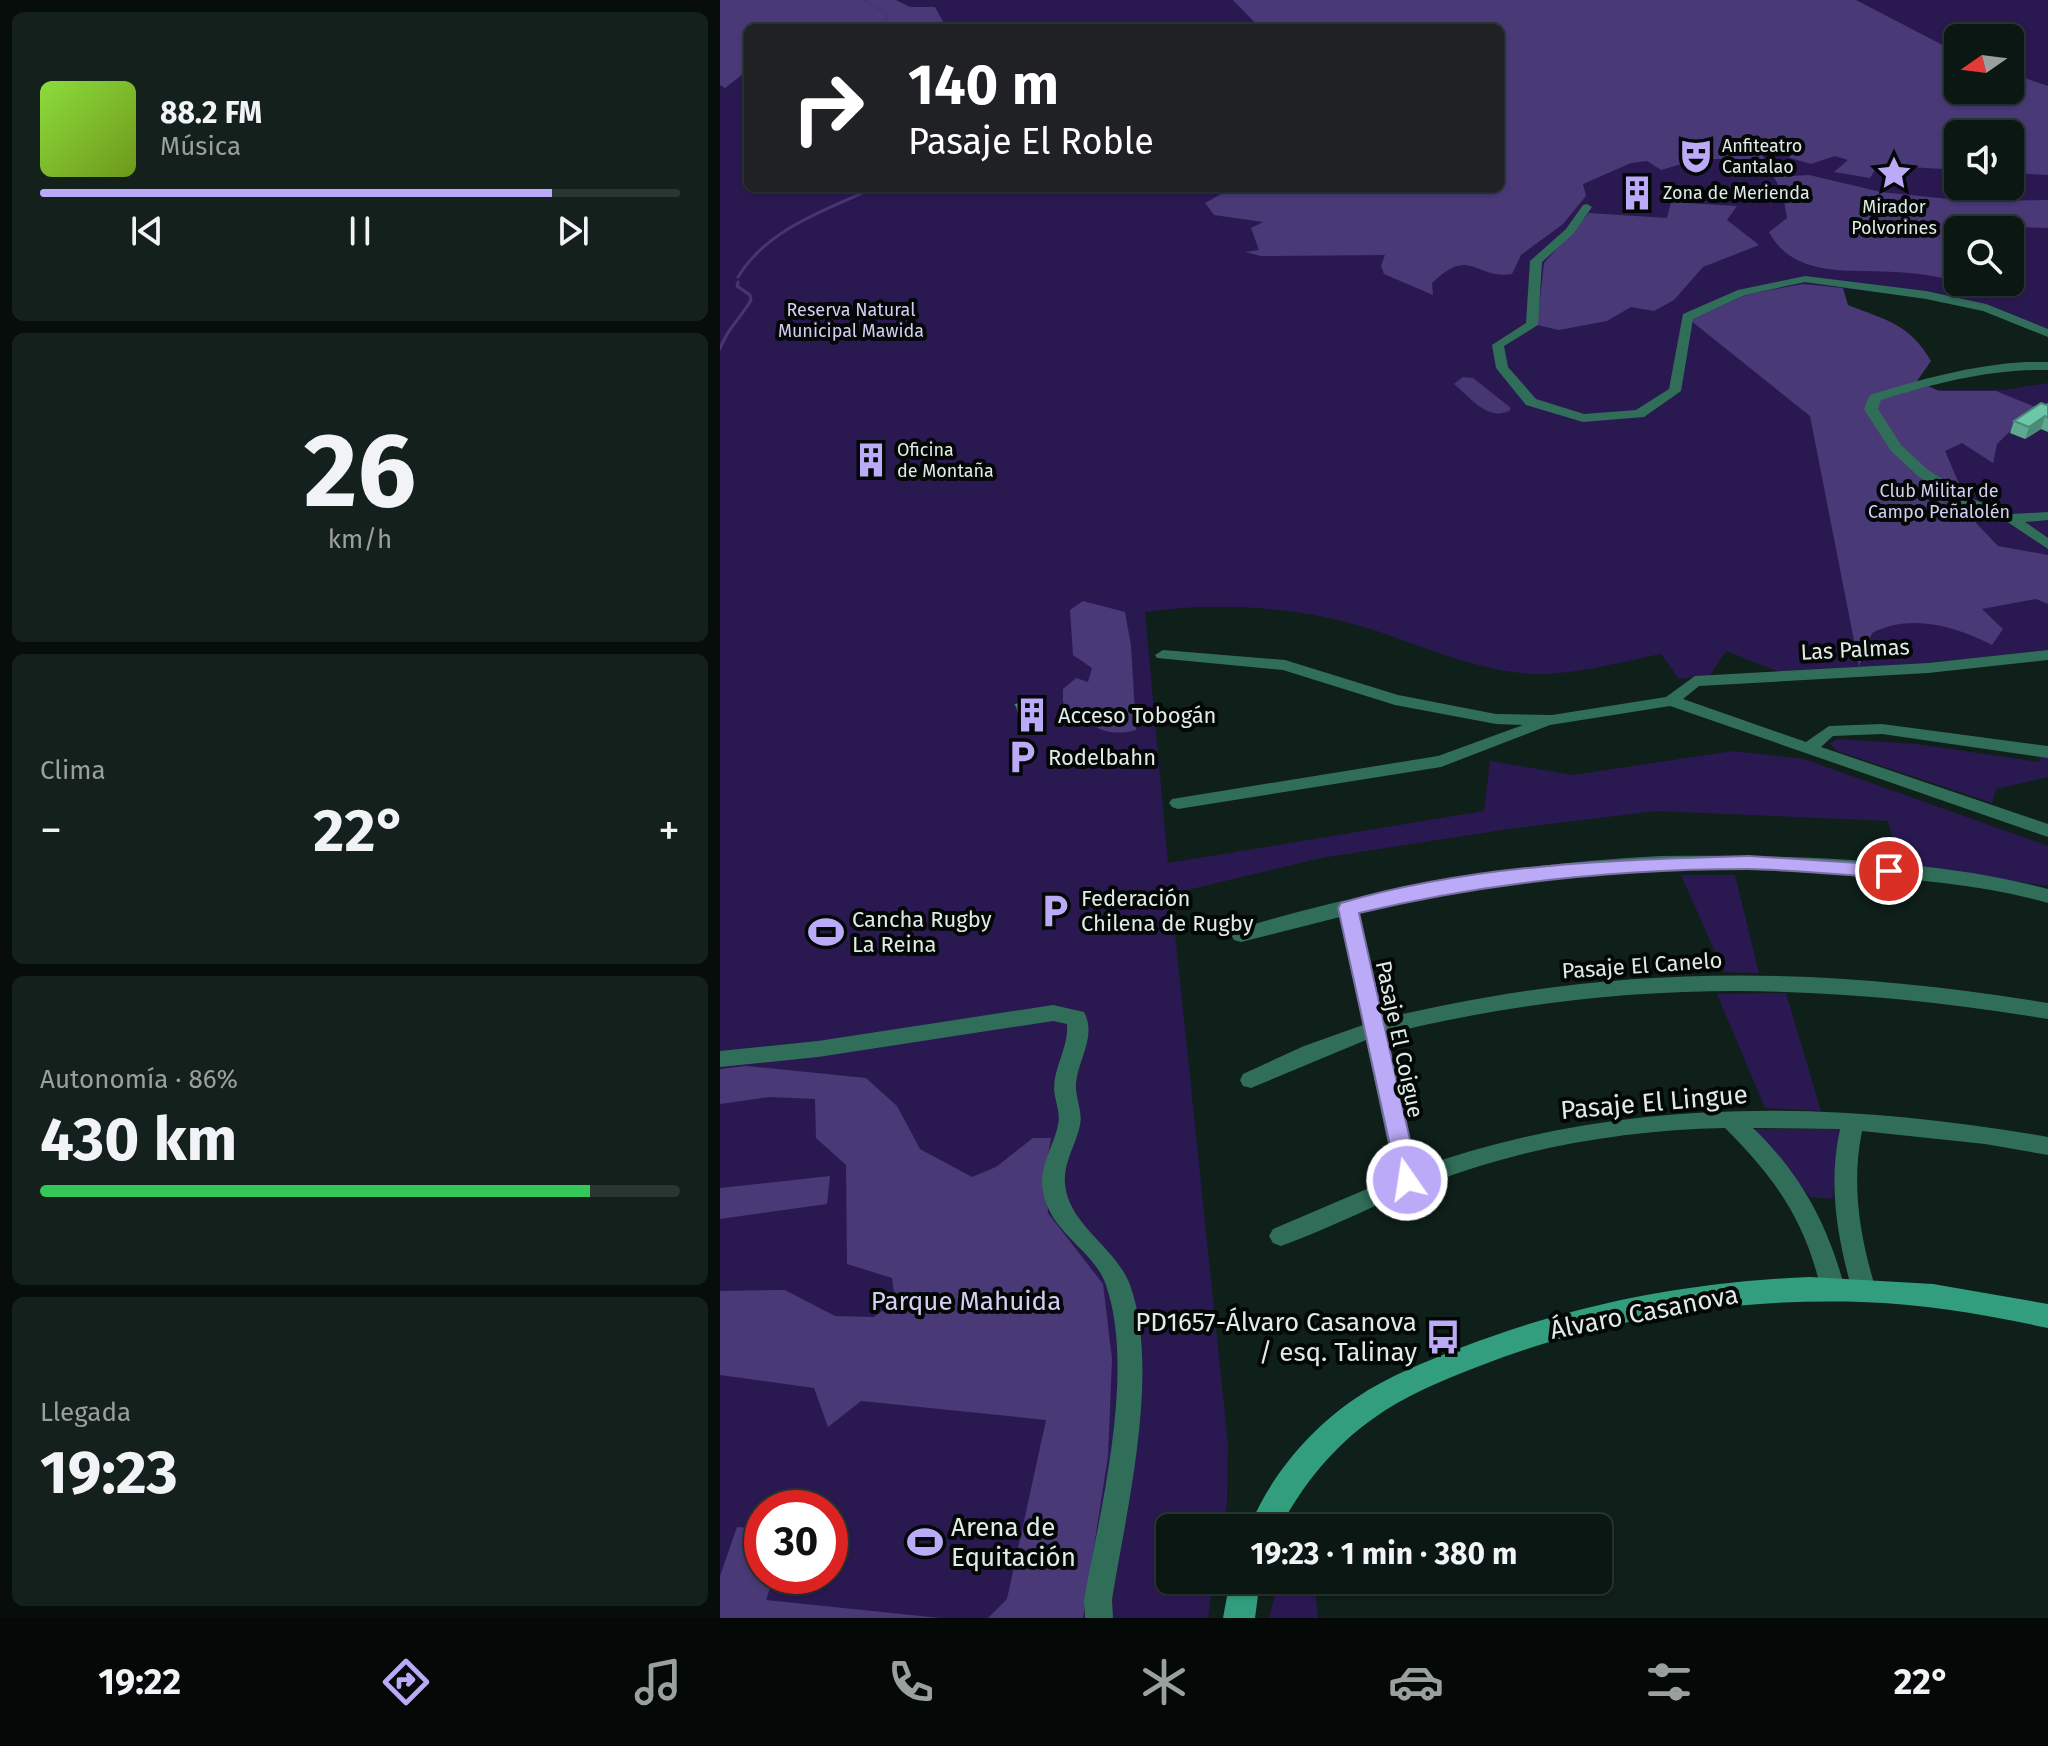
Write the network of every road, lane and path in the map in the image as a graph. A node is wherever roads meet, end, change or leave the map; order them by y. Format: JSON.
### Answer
{"nodes":[{"id":1,"x":1587,"y":207,"type":"dead end"},
{"id":2,"x":2048,"y":333,"type":"edge"},
{"id":3,"x":2048,"y":366,"type":"edge"},
{"id":4,"x":2048,"y":516,"type":"edge"},
{"id":5,"x":2011,"y":518,"type":"junction"},
{"id":6,"x":2048,"y":545,"type":"edge"},
{"id":7,"x":1163,"y":655,"type":"dead end"},
{"id":8,"x":2048,"y":655,"type":"edge"},
{"id":9,"x":1671,"y":701,"type":"junction"},
{"id":10,"x":1552,"y":720,"type":"junction"},
{"id":11,"x":1808,"y":749,"type":"junction"},
{"id":12,"x":2048,"y":752,"type":"edge"},
{"id":13,"x":1178,"y":803,"type":"dead end"},
{"id":14,"x":2048,"y":831,"type":"edge"},
{"id":15,"x":2048,"y":896,"type":"edge"},
{"id":16,"x":1348,"y":908,"type":"junction"},
{"id":17,"x":1241,"y":935,"type":"dead end"},
{"id":18,"x":2048,"y":1011,"type":"edge"},
{"id":19,"x":1372,"y":1030,"type":"junction"},
{"id":20,"x":720,"y":1059,"type":"edge"},
{"id":21,"x":1251,"y":1080,"type":"dead end"},
{"id":22,"x":1732,"y":1121,"type":"junction"},
{"id":23,"x":1853,"y":1122,"type":"junction"},
{"id":24,"x":2048,"y":1146,"type":"edge"},
{"id":25,"x":1407,"y":1180,"type":"junction"},
{"id":26,"x":1281,"y":1236,"type":"dead end"},
{"id":27,"x":1833,"y":1289,"type":"junction"},
{"id":28,"x":1864,"y":1290,"type":"junction"},
{"id":29,"x":2048,"y":1316,"type":"edge"},
{"id":30,"x":1272,"y":1514,"type":"edge"},
{"id":31,"x":1243,"y":1594,"type":"edge"},
{"id":32,"x":1099,"y":1618,"type":"edge"},
{"id":33,"x":1239,"y":1618,"type":"edge"}],
"edges":[{"from":1,"to":2,"type":"street"},
{"from":3,"to":5,"type":"street"},
{"from":4,"to":5,"type":"street"},
{"from":5,"to":6,"type":"street"},
{"from":7,"to":10,"type":"street"},
{"from":8,"to":9,"type":"street","name":"Las Palmas"},
{"from":9,"to":10,"type":"street"},
{"from":9,"to":11,"type":"street"},
{"from":10,"to":13,"type":"street"},
{"from":11,"to":12,"type":"street"},
{"from":11,"to":14,"type":"street"},
{"from":15,"to":16,"type":"street"},
{"from":16,"to":17,"type":"street"},
{"from":16,"to":19,"type":"street","name":"Pasaje El Coigue"},
{"from":18,"to":19,"type":"street","name":"Pasaje El Canelo"},
{"from":19,"to":21,"type":"street","name":"Pasaje El Canelo"},
{"from":19,"to":25,"type":"street","name":"Pasaje El Coigue"},
{"from":20,"to":32,"type":"street"},
{"from":22,"to":23,"type":"street","name":"Pasaje El Lingue"},
{"from":22,"to":25,"type":"street","name":"Pasaje El Lingue"},
{"from":22,"to":27,"type":"street"},
{"from":23,"to":24,"type":"street","name":"Pasaje El Lingue"},
{"from":23,"to":28,"type":"street"},
{"from":25,"to":26,"type":"street","name":"Pasaje El Lingue"},
{"from":27,"to":28,"type":"street","name":"Álvaro Casanova"},
{"from":27,"to":30,"type":"street","name":"Álvaro Casanova"},
{"from":28,"to":29,"type":"street","name":"Álvaro Casanova"},
{"from":31,"to":33,"type":"street"}]}
